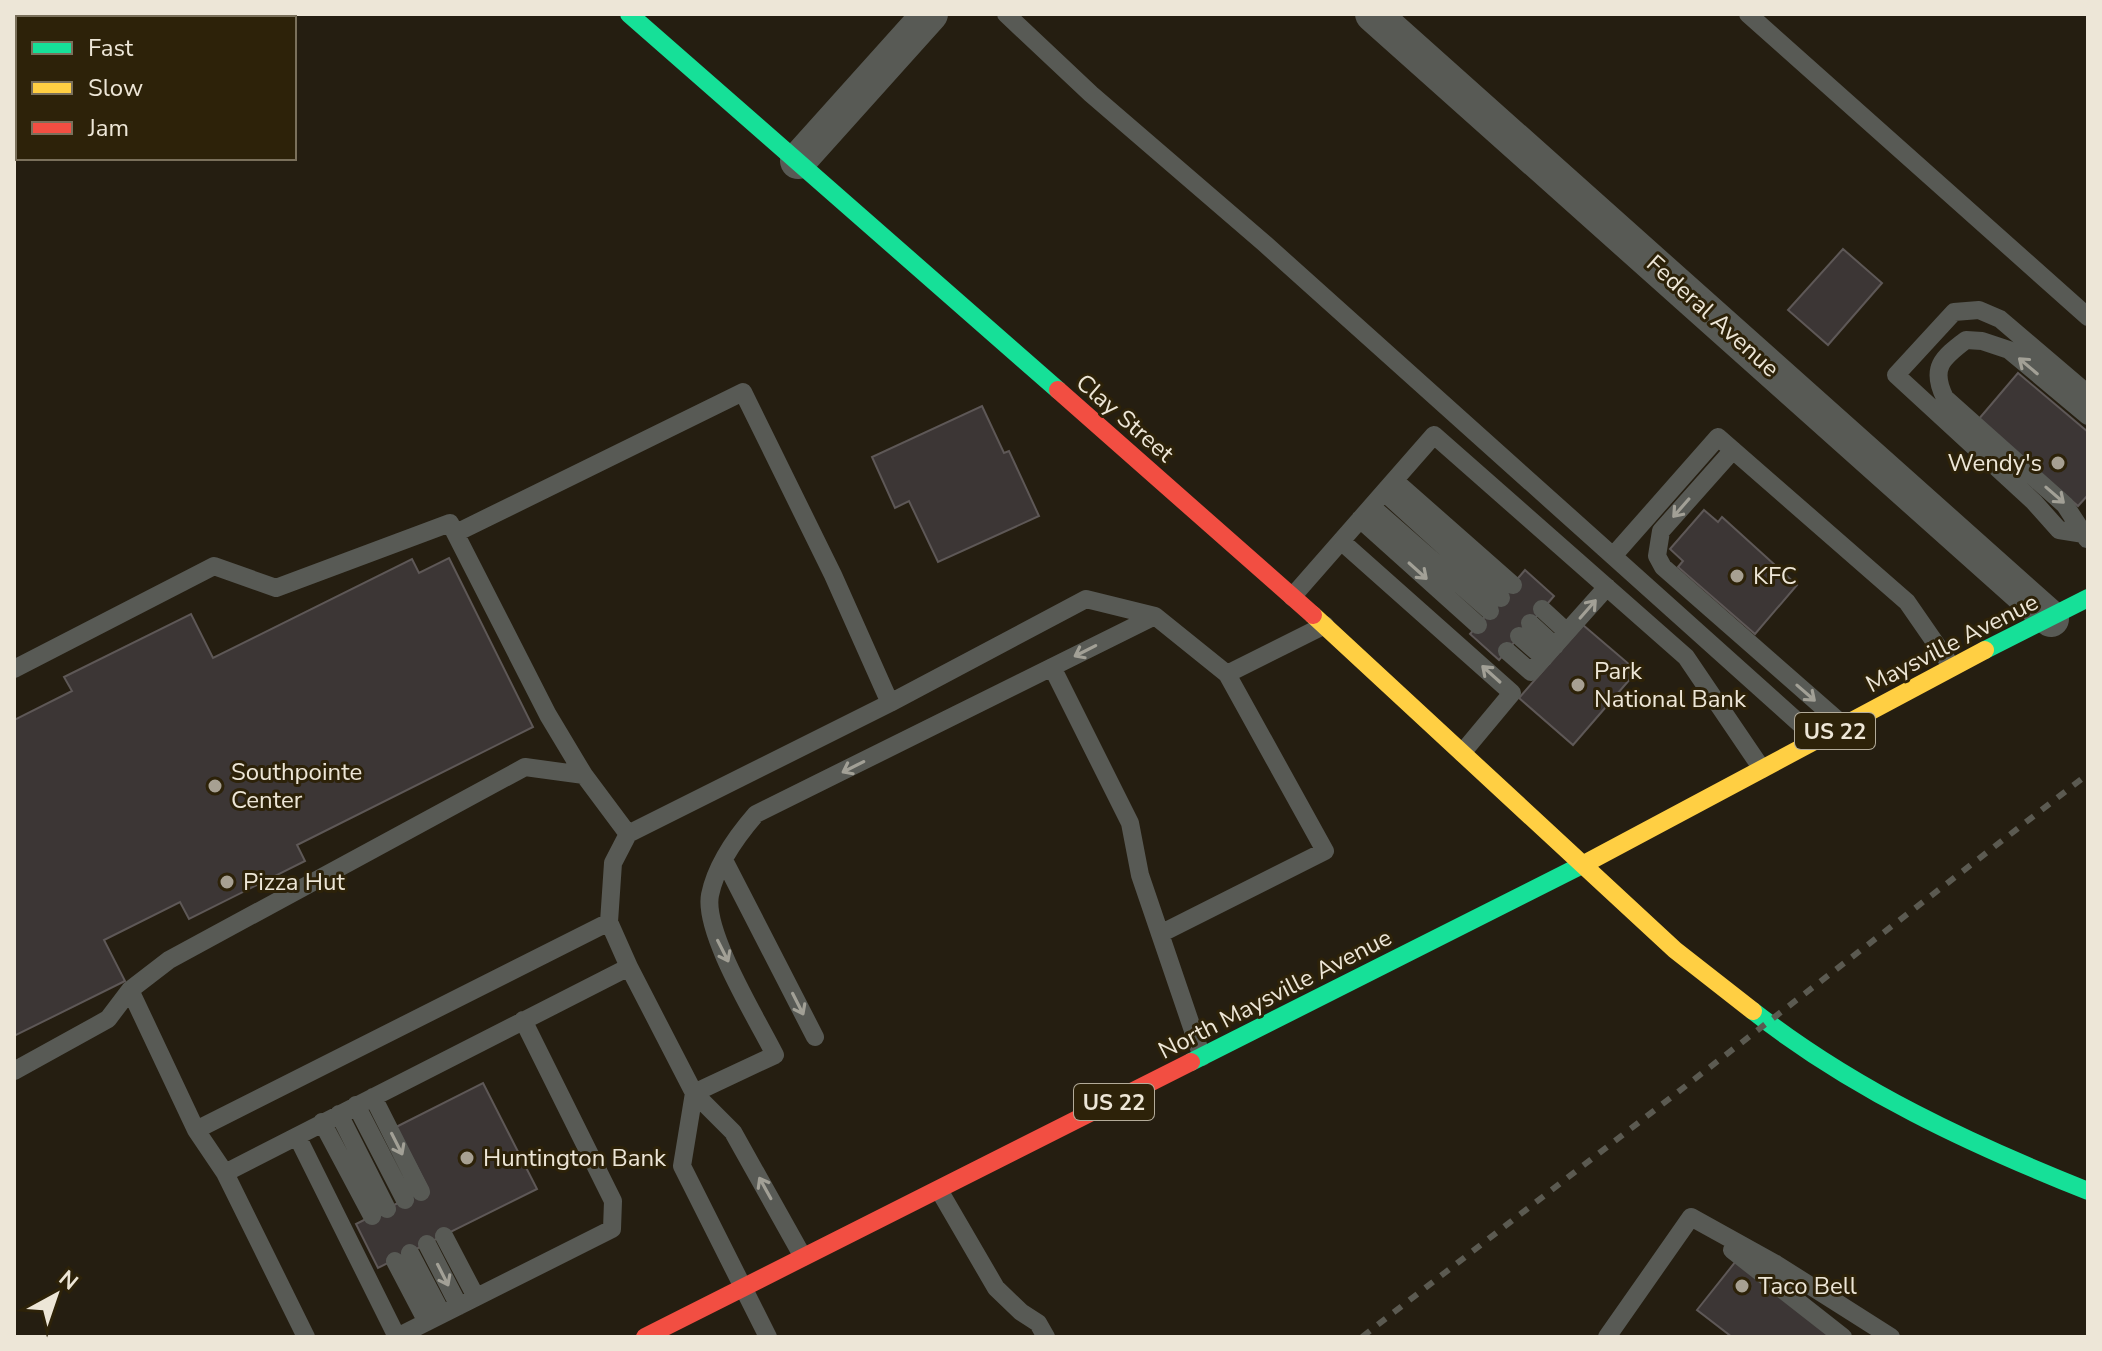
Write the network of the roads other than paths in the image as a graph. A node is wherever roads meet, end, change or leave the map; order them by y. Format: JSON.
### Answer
{"nodes":[{"id":1,"x":629,"y":14,"type":"edge"},
{"id":2,"x":930,"y":14,"type":"edge"},
{"id":3,"x":1006,"y":14,"type":"edge"},
{"id":4,"x":1373,"y":14,"type":"edge"},
{"id":5,"x":1748,"y":14,"type":"edge"},
{"id":6,"x":798,"y":161,"type":"junction"},
{"id":7,"x":2088,"y":317,"type":"edge"},
{"id":8,"x":2088,"y":394,"type":"edge"},
{"id":9,"x":2088,"y":416,"type":"edge"},
{"id":10,"x":1733,"y":450,"type":"junction"},
{"id":11,"x":1378,"y":500,"type":"junction"},
{"id":12,"x":456,"y":533,"type":"junction"},
{"id":13,"x":2086,"y":537,"type":"edge"},
{"id":14,"x":1341,"y":541,"type":"junction"},
{"id":15,"x":1613,"y":556,"type":"junction"},
{"id":16,"x":1607,"y":587,"type":"junction"},
{"id":17,"x":1292,"y":597,"type":"junction"},
{"id":18,"x":2088,"y":598,"type":"edge"},
{"id":19,"x":1155,"y":616,"type":"junction"},
{"id":20,"x":2051,"y":619,"type":"junction"},
{"id":21,"x":1325,"y":625,"type":"junction"},
{"id":22,"x":1555,"y":645,"type":"junction"},
{"id":23,"x":1507,"y":651,"type":"dead end"},
{"id":24,"x":1052,"y":667,"type":"junction"},
{"id":25,"x":1952,"y":667,"type":"junction"},
{"id":26,"x":14,"y":669,"type":"edge"},
{"id":27,"x":1227,"y":674,"type":"junction"},
{"id":28,"x":890,"y":703,"type":"junction"},
{"id":29,"x":1844,"y":726,"type":"junction"},
{"id":30,"x":1818,"y":740,"type":"junction"},
{"id":31,"x":1462,"y":753,"type":"junction"},
{"id":32,"x":1762,"y":769,"type":"junction"},
{"id":33,"x":584,"y":775,"type":"junction"},
{"id":34,"x":628,"y":834,"type":"junction"},
{"id":35,"x":724,"y":860,"type":"junction"},
{"id":36,"x":1583,"y":865,"type":"junction"},
{"id":37,"x":609,"y":922,"type":"junction"},
{"id":38,"x":1160,"y":934,"type":"junction"},
{"id":39,"x":629,"y":967,"type":"junction"},
{"id":40,"x":130,"y":990,"type":"junction"},
{"id":41,"x":523,"y":1020,"type":"junction"},
{"id":42,"x":815,"y":1037,"type":"dead end"},
{"id":43,"x":1202,"y":1057,"type":"junction"},
{"id":44,"x":14,"y":1071,"type":"edge"},
{"id":45,"x":694,"y":1093,"type":"junction"},
{"id":46,"x":364,"y":1101,"type":"junction"},
{"id":47,"x":330,"y":1118,"type":"junction"},
{"id":48,"x":196,"y":1130,"type":"junction"},
{"id":49,"x":297,"y":1136,"type":"junction"},
{"id":50,"x":225,"y":1173,"type":"junction"},
{"id":51,"x":939,"y":1190,"type":"junction"},
{"id":52,"x":2088,"y":1191,"type":"edge"},
{"id":53,"x":413,"y":1196,"type":"dead end"},
{"id":54,"x":379,"y":1213,"type":"dead end"},
{"id":55,"x":1691,"y":1217,"type":"junction"},
{"id":56,"x":436,"y":1240,"type":"dead end"},
{"id":57,"x":402,"y":1257,"type":"dead end"},
{"id":58,"x":803,"y":1257,"type":"junction"},
{"id":59,"x":743,"y":1287,"type":"junction"},
{"id":60,"x":467,"y":1302,"type":"junction"},
{"id":61,"x":434,"y":1318,"type":"junction"},
{"id":62,"x":306,"y":1337,"type":"edge"},
{"id":63,"x":645,"y":1337,"type":"edge"},
{"id":64,"x":768,"y":1337,"type":"edge"},
{"id":65,"x":1046,"y":1337,"type":"edge"},
{"id":66,"x":1608,"y":1337,"type":"edge"},
{"id":67,"x":1843,"y":1337,"type":"edge"},
{"id":68,"x":1891,"y":1337,"type":"edge"}],
"edges":[{"from":1,"to":6,"type":"main road","name":"Clay Street"},
{"from":2,"to":6,"type":"street"},
{"from":3,"to":15,"type":"lane"},
{"from":4,"to":20,"type":"street","name":"Federal Avenue"},
{"from":5,"to":7,"type":"lane"},
{"from":6,"to":17,"type":"main road","name":"Clay Street"},
{"from":8,"to":13,"type":"lane"},
{"from":9,"to":13,"type":"lane","one_way":true},
{"from":10,"to":15,"type":"lane"},
{"from":10,"to":25,"type":"lane"},
{"from":10,"to":29,"type":"lane","one_way":true},
{"from":11,"to":11,"type":"lane","one_way":true},
{"from":11,"to":14,"type":"lane"},
{"from":11,"to":16,"type":"lane"},
{"from":12,"to":26,"type":"lane"},
{"from":12,"to":28,"type":"lane"},
{"from":12,"to":33,"type":"lane"},
{"from":14,"to":17,"type":"lane"},
{"from":31,"to":14,"type":"lane","one_way":true},
{"from":15,"to":30,"type":"lane"},
{"from":22,"to":16,"type":"lane","one_way":true},
{"from":16,"to":32,"type":"lane"},
{"from":17,"to":21,"type":"main road","name":"Clay Street"},
{"from":18,"to":20,"type":"main road","name":"Maysville Avenue","number":"US 22"},
{"from":19,"to":24,"type":"lane","one_way":true},
{"from":19,"to":27,"type":"lane"},
{"from":19,"to":28,"type":"lane"},
{"from":20,"to":25,"type":"main road","name":"Maysville Avenue","number":"US 22"},
{"from":21,"to":27,"type":"lane"},
{"from":21,"to":31,"type":"main road","name":"Clay Street"},
{"from":22,"to":22,"type":"lane"},
{"from":22,"to":23,"type":"lane"},
{"from":24,"to":35,"type":"lane","one_way":true},
{"from":24,"to":38,"type":"lane"},
{"from":25,"to":29,"type":"main road","name":"Maysville Avenue","number":"US 22"},
{"from":27,"to":38,"type":"lane"},
{"from":28,"to":34,"type":"lane"},
{"from":29,"to":30,"type":"main road","name":"Maysville Avenue","number":"US 22"},
{"from":30,"to":32,"type":"main road","name":"Maysville Avenue","number":"US 22"},
{"from":31,"to":36,"type":"main road","name":"Clay Street"},
{"from":32,"to":36,"type":"main road","name":"Maysville Avenue","number":"US 22"},
{"from":33,"to":34,"type":"lane"},
{"from":33,"to":40,"type":"lane"},
{"from":34,"to":37,"type":"lane"},
{"from":35,"to":42,"type":"lane","one_way":true},
{"from":35,"to":45,"type":"lane","one_way":true},
{"from":36,"to":43,"type":"main road","name":"North Maysville Avenue","number":"US 22"},
{"from":36,"to":52,"type":"main road","name":"Clay Street"},
{"from":37,"to":39,"type":"lane"},
{"from":37,"to":48,"type":"lane"},
{"from":38,"to":43,"type":"lane"},
{"from":39,"to":41,"type":"lane"},
{"from":39,"to":45,"type":"lane"},
{"from":40,"to":44,"type":"lane"},
{"from":40,"to":48,"type":"lane"},
{"from":41,"to":46,"type":"lane"},
{"from":41,"to":60,"type":"lane"},
{"from":43,"to":51,"type":"main road","name":"North Maysville Avenue","number":"US 22"},
{"from":58,"to":45,"type":"lane","one_way":true},
{"from":45,"to":59,"type":"lane"},
{"from":46,"to":47,"type":"lane"},
{"from":46,"to":53,"type":"lane","one_way":true},
{"from":47,"to":49,"type":"lane"},
{"from":47,"to":54,"type":"lane"},
{"from":48,"to":50,"type":"lane"},
{"from":49,"to":50,"type":"lane"},
{"from":49,"to":61,"type":"lane"},
{"from":50,"to":62,"type":"lane"},
{"from":51,"to":58,"type":"main road","name":"North Maysville Avenue","number":"US 22"},
{"from":51,"to":65,"type":"lane"},
{"from":55,"to":66,"type":"lane"},
{"from":55,"to":67,"type":"lane"},
{"from":55,"to":68,"type":"lane"},
{"from":56,"to":60,"type":"lane","one_way":true},
{"from":57,"to":61,"type":"lane"},
{"from":58,"to":59,"type":"main road","name":"North Maysville Avenue","number":"US 22"},
{"from":59,"to":63,"type":"main road","name":"North Maysville Avenue","number":"US 22"},
{"from":59,"to":64,"type":"lane"},
{"from":60,"to":61,"type":"lane"}]}
